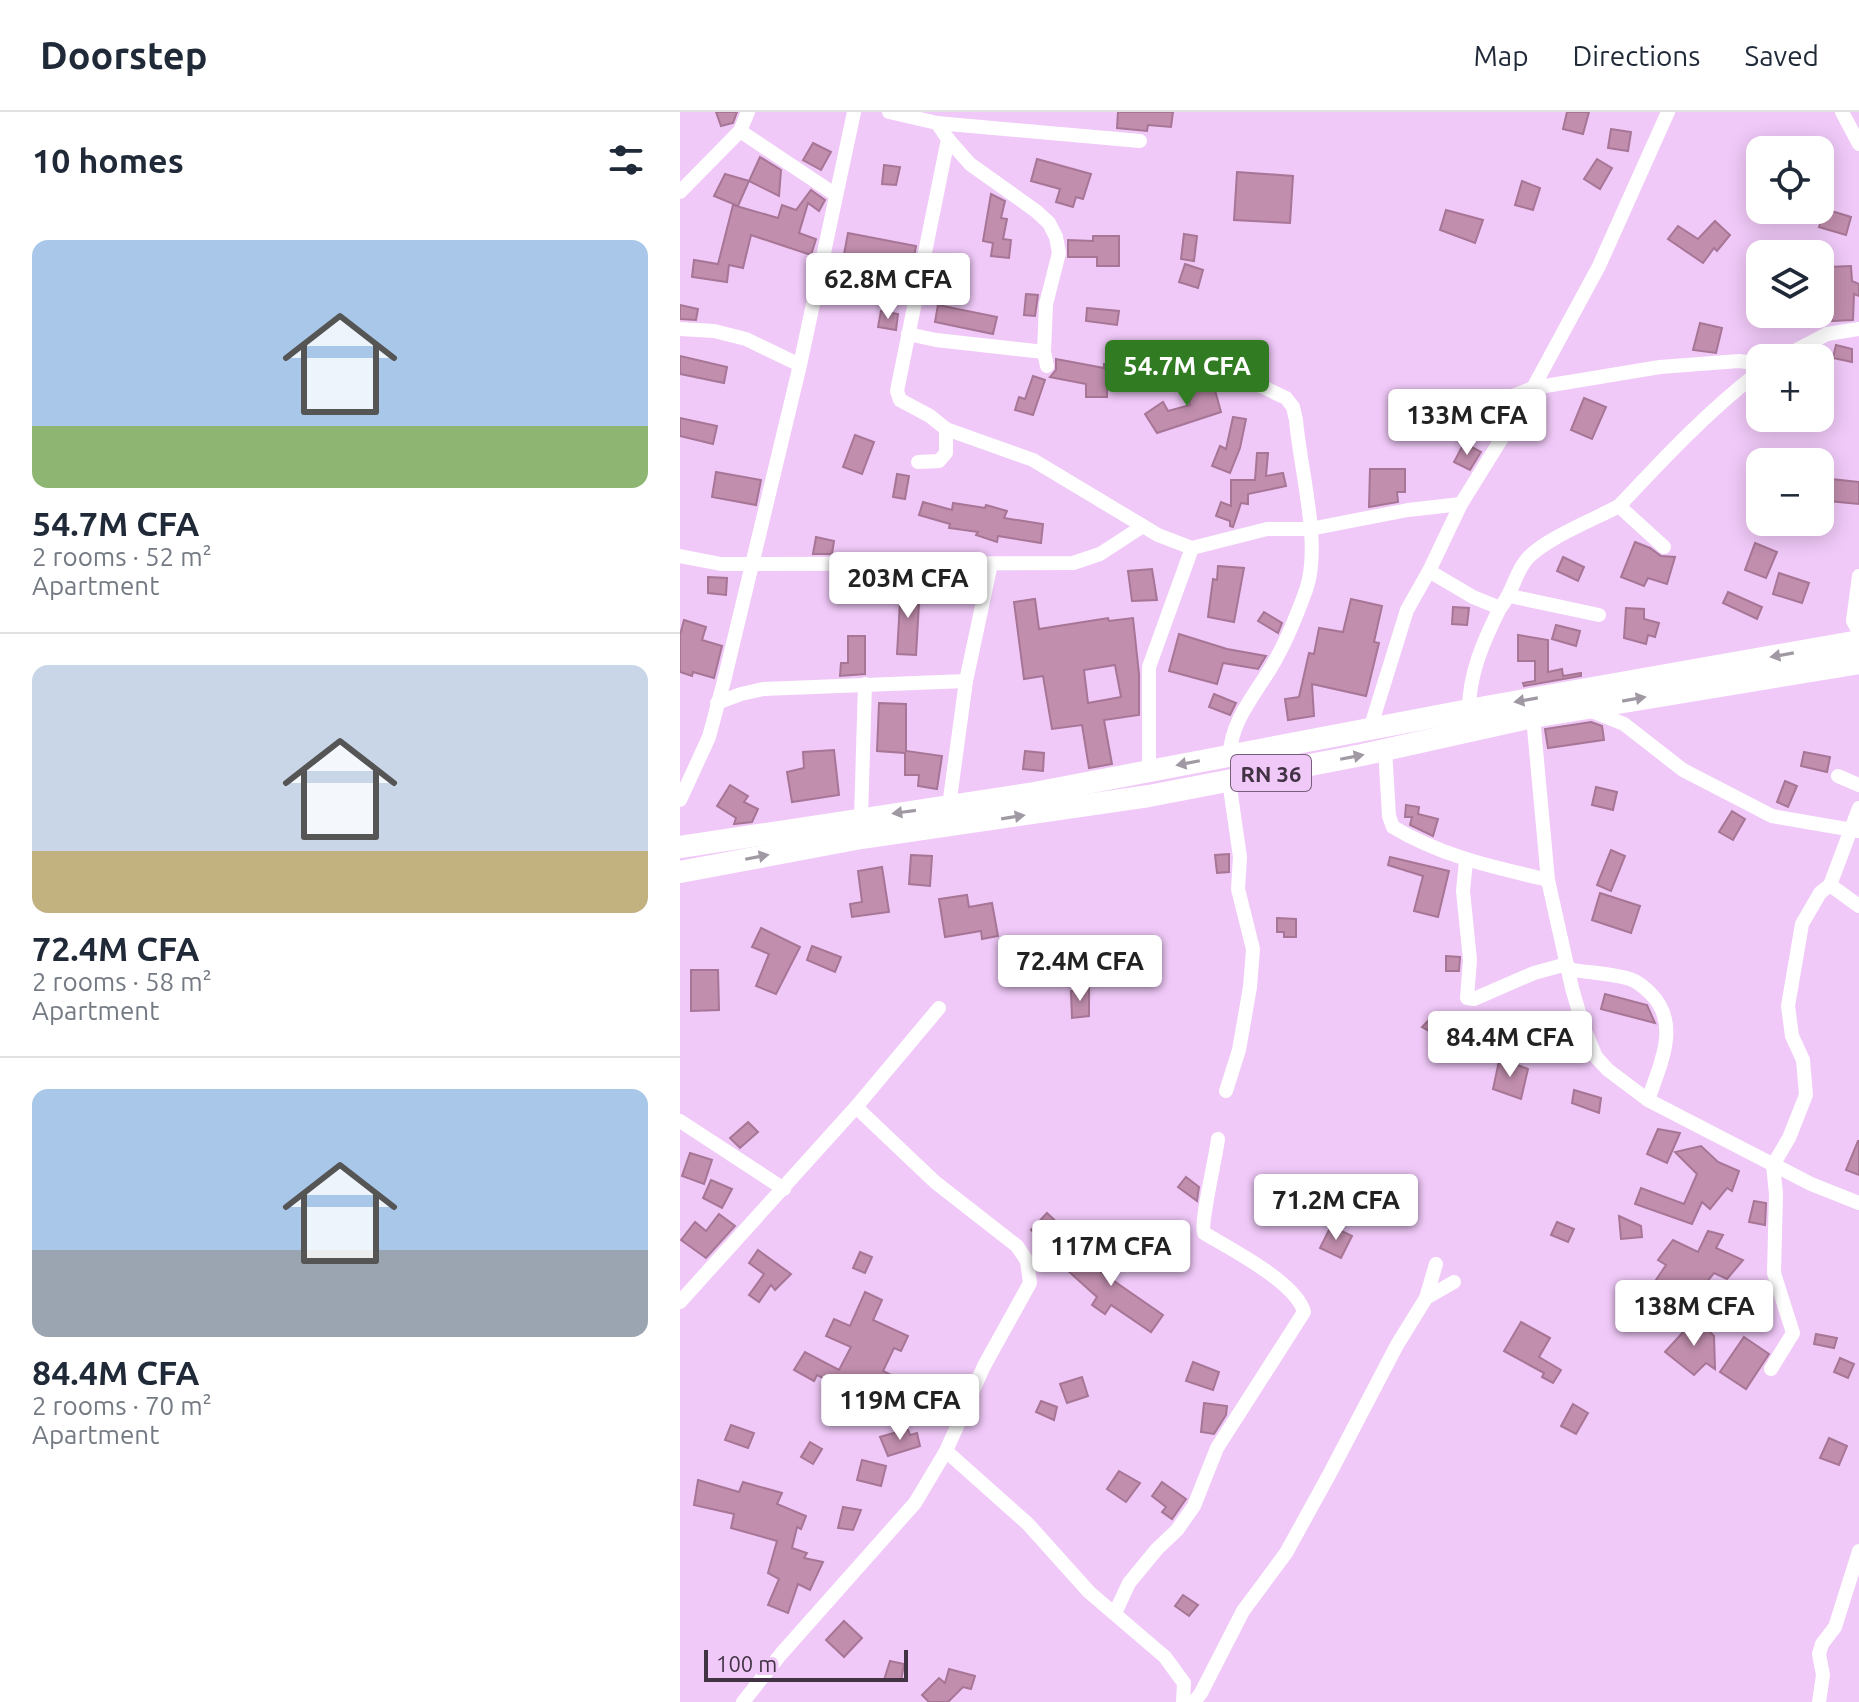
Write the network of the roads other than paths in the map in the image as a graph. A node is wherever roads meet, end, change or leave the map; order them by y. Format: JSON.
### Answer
{"nodes":[{"id":1,"x":748,"y":112,"type":"edge"},
{"id":2,"x":854,"y":112,"type":"edge"},
{"id":3,"x":889,"y":112,"type":"edge"},
{"id":4,"x":1668,"y":112,"type":"edge"},
{"id":5,"x":1842,"y":112,"type":"edge"},
{"id":6,"x":958,"y":118,"type":"edge"},
{"id":7,"x":937,"y":123,"type":"junction"},
{"id":8,"x":740,"y":131,"type":"junction"},
{"id":9,"x":948,"y":139,"type":"junction"},
{"id":10,"x":1140,"y":141,"type":"dead end"},
{"id":11,"x":1859,"y":144,"type":"edge"},
{"id":12,"x":680,"y":192,"type":"edge"},
{"id":13,"x":836,"y":195,"type":"junction"},
{"id":14,"x":680,"y":329,"type":"edge"},
{"id":15,"x":1859,"y":329,"type":"edge"},
{"id":16,"x":908,"y":334,"type":"junction"},
{"id":17,"x":1808,"y":344,"type":"edge"},
{"id":18,"x":1746,"y":362,"type":"edge"},
{"id":19,"x":1157,"y":363,"type":"dead end"},
{"id":20,"x":800,"y":365,"type":"junction"},
{"id":21,"x":1746,"y":381,"type":"edge"},
{"id":22,"x":1533,"y":388,"type":"junction"},
{"id":23,"x":1462,"y":421,"type":"dead end"},
{"id":24,"x":946,"y":429,"type":"junction"},
{"id":25,"x":918,"y":462,"type":"dead end"},
{"id":26,"x":1461,"y":504,"type":"junction"},
{"id":27,"x":1619,"y":506,"type":"junction"},
{"id":28,"x":1143,"y":526,"type":"junction"},
{"id":29,"x":1310,"y":529,"type":"junction"},
{"id":30,"x":1664,"y":547,"type":"dead end"},
{"id":31,"x":1192,"y":548,"type":"junction"},
{"id":32,"x":680,"y":556,"type":"edge"},
{"id":33,"x":751,"y":564,"type":"junction"},
{"id":34,"x":991,"y":564,"type":"junction"},
{"id":35,"x":1429,"y":571,"type":"junction"},
{"id":36,"x":1859,"y":576,"type":"edge"},
{"id":37,"x":1505,"y":602,"type":"junction"},
{"id":38,"x":1599,"y":615,"type":"dead end"},
{"id":39,"x":1859,"y":632,"type":"edge"},
{"id":40,"x":1859,"y":641,"type":"edge"},
{"id":41,"x":1859,"y":663,"type":"edge"},
{"id":42,"x":966,"y":681,"type":"junction"},
{"id":43,"x":865,"y":684,"type":"junction"},
{"id":44,"x":717,"y":703,"type":"junction"},
{"id":45,"x":1585,"y":708,"type":"junction"},
{"id":46,"x":1469,"y":710,"type":"junction"},
{"id":47,"x":1533,"y":717,"type":"junction"},
{"id":48,"x":1370,"y":729,"type":"junction"},
{"id":49,"x":1385,"y":749,"type":"junction"},
{"id":50,"x":1230,"y":755,"type":"junction"},
{"id":51,"x":1149,"y":771,"type":"junction"},
{"id":52,"x":1838,"y":776,"type":"dead end"},
{"id":53,"x":1229,"y":781,"type":"junction"},
{"id":54,"x":1859,"y":785,"type":"edge"},
{"id":55,"x":680,"y":800,"type":"edge"},
{"id":56,"x":949,"y":806,"type":"junction"},
{"id":57,"x":1859,"y":808,"type":"edge"},
{"id":58,"x":861,"y":818,"type":"junction"},
{"id":59,"x":1854,"y":830,"type":"edge"},
{"id":60,"x":680,"y":847,"type":"edge"},
{"id":61,"x":1466,"y":861,"type":"junction"},
{"id":62,"x":680,"y":872,"type":"edge"},
{"id":63,"x":1548,"y":880,"type":"junction"},
{"id":64,"x":1830,"y":885,"type":"junction"},
{"id":65,"x":1859,"y":906,"type":"edge"},
{"id":66,"x":1567,"y":967,"type":"junction"},
{"id":67,"x":939,"y":1008,"type":"dead end"},
{"id":68,"x":1226,"y":1091,"type":"dead end"},
{"id":69,"x":1648,"y":1100,"type":"junction"},
{"id":70,"x":856,"y":1107,"type":"junction"},
{"id":71,"x":680,"y":1121,"type":"edge"},
{"id":72,"x":1218,"y":1139,"type":"dead end"},
{"id":73,"x":1773,"y":1165,"type":"junction"},
{"id":74,"x":784,"y":1189,"type":"junction"},
{"id":75,"x":1859,"y":1203,"type":"edge"},
{"id":76,"x":1436,"y":1264,"type":"dead end"},
{"id":77,"x":1454,"y":1282,"type":"dead end"},
{"id":78,"x":1426,"y":1298,"type":"junction"},
{"id":79,"x":680,"y":1302,"type":"edge"},
{"id":80,"x":1771,"y":1369,"type":"dead end"},
{"id":81,"x":946,"y":1451,"type":"junction"},
{"id":82,"x":1859,"y":1551,"type":"edge"},
{"id":83,"x":1115,"y":1613,"type":"junction"},
{"id":84,"x":743,"y":1702,"type":"edge"},
{"id":85,"x":1183,"y":1702,"type":"edge"},
{"id":86,"x":1194,"y":1702,"type":"edge"},
{"id":87,"x":1819,"y":1702,"type":"edge"}],
"edges":[{"from":1,"to":8,"type":"street"},
{"from":2,"to":13,"type":"street"},
{"from":3,"to":7,"type":"street"},
{"from":4,"to":22,"type":"street"},
{"from":5,"to":11,"type":"street"},
{"from":6,"to":7,"type":"street"},
{"from":6,"to":10,"type":"street"},
{"from":7,"to":9,"type":"street"},
{"from":8,"to":12,"type":"street"},
{"from":8,"to":13,"type":"street"},
{"from":9,"to":16,"type":"street"},
{"from":9,"to":16,"type":"street"},
{"from":13,"to":20,"type":"street"},
{"from":14,"to":20,"type":"street"},
{"from":15,"to":17,"type":"street"},
{"from":16,"to":24,"type":"street"},
{"from":18,"to":22,"type":"street"},
{"from":19,"to":29,"type":"street"},
{"from":20,"to":33,"type":"street"},
{"from":21,"to":27,"type":"street"},
{"from":22,"to":23,"type":"street"},
{"from":22,"to":26,"type":"street"},
{"from":24,"to":25,"type":"street"},
{"from":24,"to":28,"type":"street"},
{"from":26,"to":29,"type":"street"},
{"from":26,"to":35,"type":"street"},
{"from":27,"to":30,"type":"street"},
{"from":27,"to":37,"type":"street"},
{"from":28,"to":31,"type":"street"},
{"from":28,"to":34,"type":"street"},
{"from":29,"to":31,"type":"street"},
{"from":29,"to":50,"type":"street"},
{"from":31,"to":51,"type":"street"},
{"from":32,"to":33,"type":"street"},
{"from":33,"to":34,"type":"street"},
{"from":33,"to":44,"type":"street"},
{"from":34,"to":42,"type":"street"},
{"from":35,"to":37,"type":"street"},
{"from":35,"to":48,"type":"street"},
{"from":36,"to":39,"type":"street"},
{"from":37,"to":38,"type":"street"},
{"from":37,"to":46,"type":"street"},
{"from":40,"to":46,"type":"main road","number":"RN 36","one_way":true},
{"from":45,"to":41,"type":"main road","number":"RN 36","one_way":true},
{"from":42,"to":43,"type":"street"},
{"from":42,"to":56,"type":"street"},
{"from":43,"to":44,"type":"street"},
{"from":43,"to":58,"type":"street"},
{"from":44,"to":55,"type":"street"},
{"from":45,"to":47,"type":"main road","number":"RN 36"},
{"from":45,"to":59,"type":"street"},
{"from":46,"to":48,"type":"main road","number":"RN 36"},
{"from":47,"to":49,"type":"main road","number":"RN 36"},
{"from":47,"to":63,"type":"street"},
{"from":48,"to":50,"type":"main road","number":"RN 36"},
{"from":53,"to":49,"type":"main road","number":"RN 36","one_way":true},
{"from":49,"to":61,"type":"street"},
{"from":50,"to":51,"type":"main road","number":"RN 36","one_way":true},
{"from":51,"to":56,"type":"main road","number":"RN 36"},
{"from":52,"to":54,"type":"street"},
{"from":62,"to":53,"type":"main road","number":"RN 36","one_way":true},
{"from":53,"to":68,"type":"street"},
{"from":56,"to":58,"type":"main road","number":"RN 36","one_way":true},
{"from":57,"to":59,"type":"street"},
{"from":58,"to":60,"type":"main road","number":"RN 36"},
{"from":59,"to":64,"type":"street"},
{"from":61,"to":63,"type":"street"},
{"from":61,"to":66,"type":"street"},
{"from":63,"to":66,"type":"street"},
{"from":64,"to":65,"type":"street"},
{"from":64,"to":73,"type":"street"},
{"from":66,"to":69,"type":"street"},
{"from":66,"to":69,"type":"street"},
{"from":67,"to":70,"type":"street"},
{"from":69,"to":73,"type":"street"},
{"from":70,"to":74,"type":"street"},
{"from":70,"to":81,"type":"street"},
{"from":71,"to":74,"type":"street"},
{"from":72,"to":83,"type":"street"},
{"from":73,"to":75,"type":"street"},
{"from":73,"to":80,"type":"street"},
{"from":74,"to":79,"type":"street"},
{"from":76,"to":78,"type":"street"},
{"from":77,"to":78,"type":"street"},
{"from":78,"to":86,"type":"street"},
{"from":81,"to":83,"type":"street"},
{"from":81,"to":84,"type":"street"},
{"from":82,"to":87,"type":"street"},
{"from":83,"to":85,"type":"street"}]}
